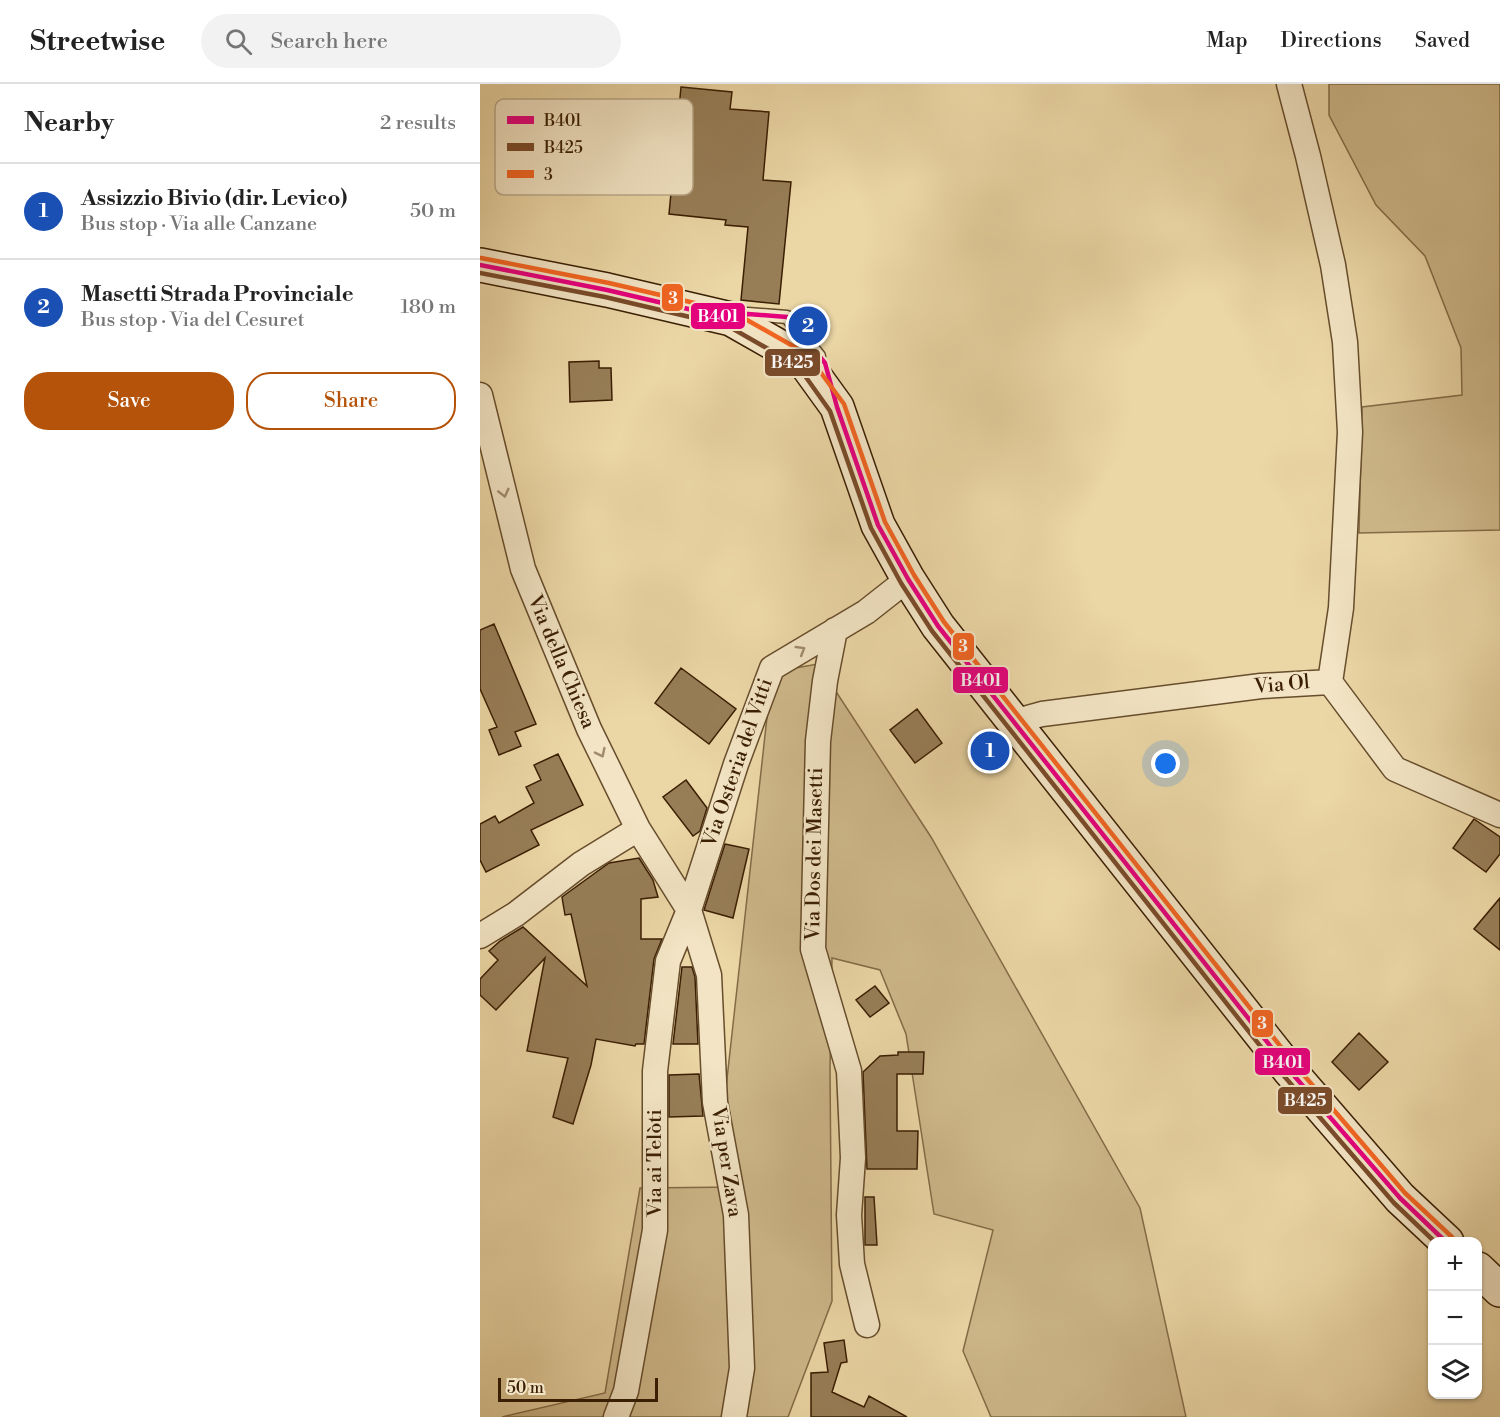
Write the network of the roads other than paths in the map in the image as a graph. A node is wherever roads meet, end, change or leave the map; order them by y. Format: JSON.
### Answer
{"nodes":[{"id":1,"x":1289,"y":84,"type":"edge"},
{"id":2,"x":480,"y":265,"type":"edge"},
{"id":3,"x":480,"y":395,"type":"edge"},
{"id":4,"x":908,"y":579,"type":"junction"},
{"id":5,"x":835,"y":630,"type":"junction"},
{"id":6,"x":1330,"y":682,"type":"junction"},
{"id":7,"x":1013,"y":722,"type":"junction"},
{"id":8,"x":1500,"y":815,"type":"edge"},
{"id":9,"x":638,"y":829,"type":"junction"},
{"id":10,"x":689,"y":910,"type":"junction"},
{"id":11,"x":480,"y":936,"type":"edge"},
{"id":12,"x":1442,"y":1237,"type":"edge"},
{"id":13,"x":1482,"y":1273,"type":"edge"},
{"id":14,"x":1500,"y":1290,"type":"edge"},
{"id":15,"x":867,"y":1325,"type":"dead end"},
{"id":16,"x":616,"y":1417,"type":"edge"},
{"id":17,"x":734,"y":1417,"type":"edge"}],
"edges":[{"from":1,"to":6,"type":"street"},
{"from":2,"to":4,"type":"main road"},
{"from":3,"to":9,"type":"street","name":"Via della Chiesa","one_way":true},
{"from":4,"to":5,"type":"street","name":"Via Osteria del Vitti"},
{"from":4,"to":7,"type":"main road"},
{"from":10,"to":5,"type":"street","name":"Via Osteria del Vitti","one_way":true},
{"from":5,"to":15,"type":"street","name":"Via Dos dei Masetti"},
{"from":6,"to":7,"type":"street","name":"Via Ol"},
{"from":6,"to":8,"type":"street","name":"Via Ol"},
{"from":7,"to":12,"type":"main road"},
{"from":9,"to":10,"type":"street","name":"Via della Chiesa"},
{"from":9,"to":11,"type":"street"},
{"from":10,"to":16,"type":"street","name":"Via ai Telòti"},
{"from":10,"to":17,"type":"street","name":"Via per Zava"},
{"from":13,"to":14,"type":"main road"}]}
